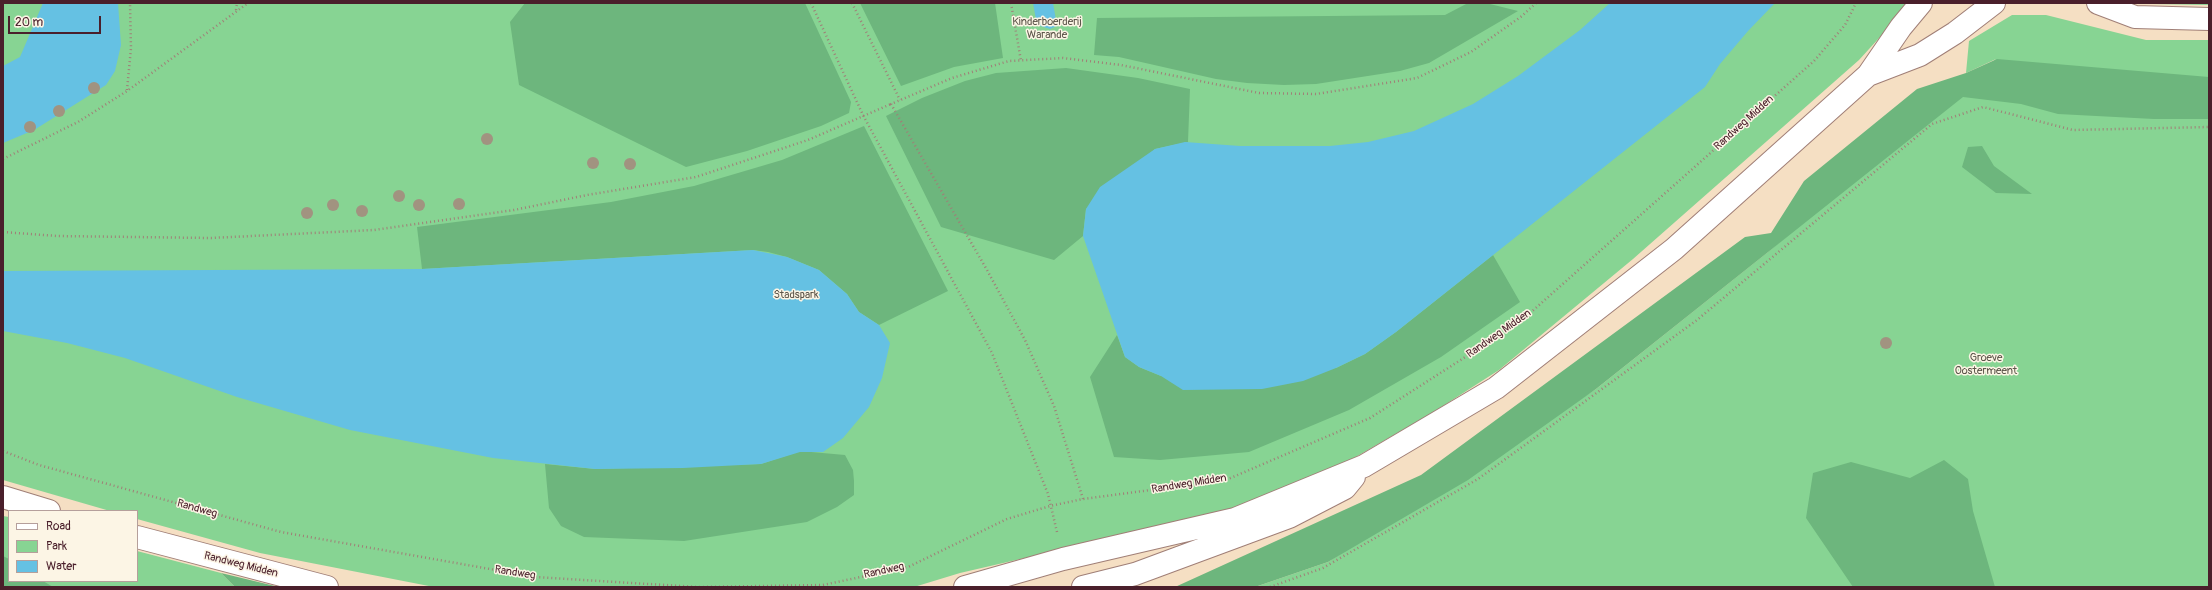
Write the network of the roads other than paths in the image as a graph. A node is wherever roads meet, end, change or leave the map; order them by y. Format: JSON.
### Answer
{"nodes":[{"id":1,"x":1921,"y":3,"type":"edge"},
{"id":2,"x":1994,"y":3,"type":"edge"},
{"id":3,"x":2098,"y":3,"type":"edge"},
{"id":4,"x":2209,"y":19,"type":"edge"},
{"id":5,"x":1868,"y":75,"type":"junction"},
{"id":6,"x":1364,"y":466,"type":"junction"},
{"id":7,"x":3,"y":497,"type":"edge"},
{"id":8,"x":46,"y":510,"type":"edge"},
{"id":9,"x":138,"y":537,"type":"edge"},
{"id":10,"x":327,"y":587,"type":"edge"},
{"id":11,"x":965,"y":587,"type":"edge"},
{"id":12,"x":1084,"y":587,"type":"edge"}],
"edges":[{"from":1,"to":5,"type":"main road"},
{"from":2,"to":5,"type":"main road"},
{"from":3,"to":4,"type":"main road"},
{"from":5,"to":6,"type":"main road"},
{"from":6,"to":11,"type":"main road"},
{"from":6,"to":12,"type":"main road"},
{"from":7,"to":8,"type":"main road"},
{"from":9,"to":10,"type":"main road","name":"Randweg Midden"}]}
